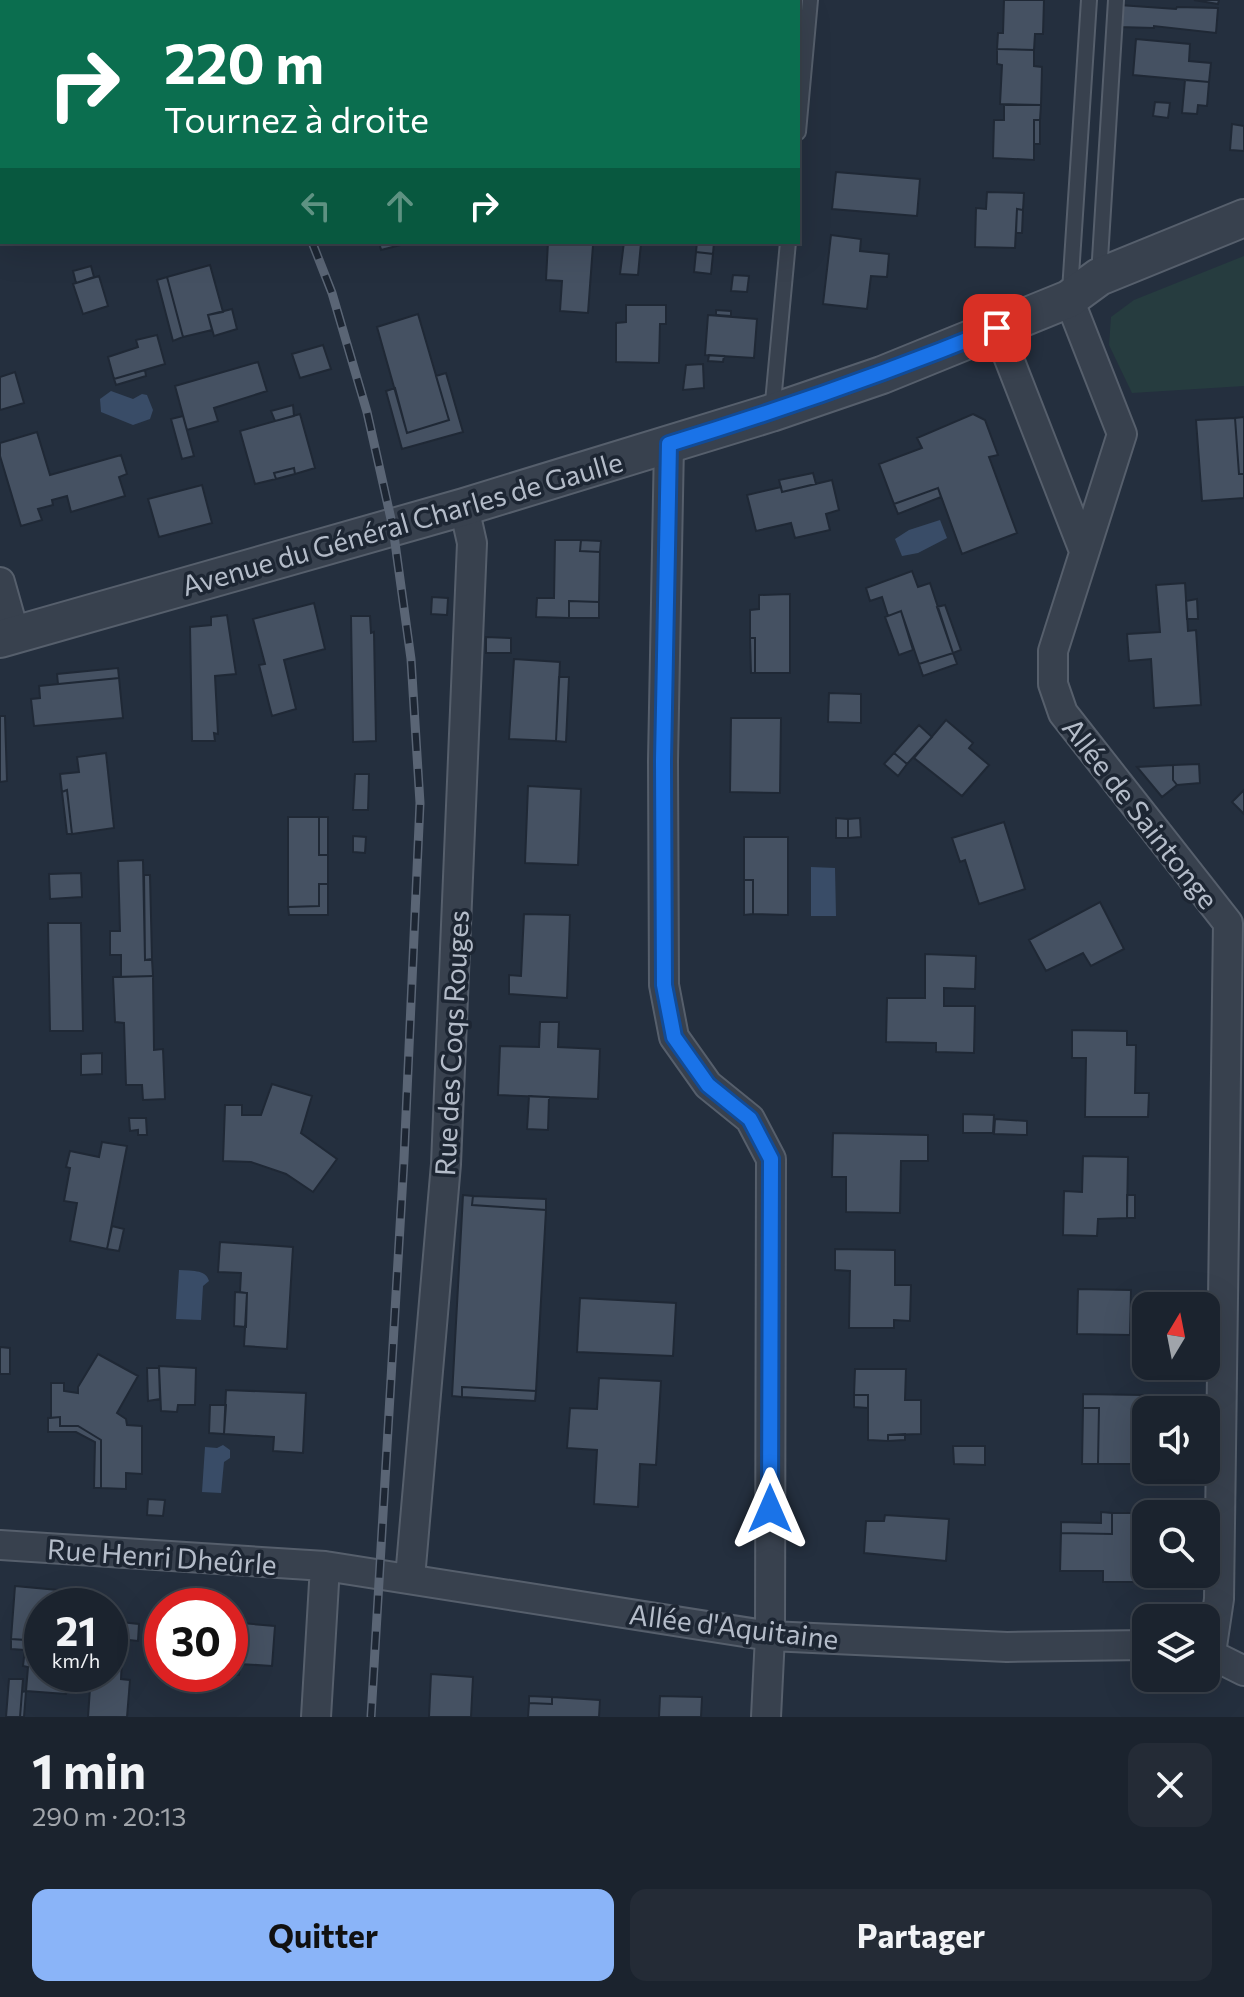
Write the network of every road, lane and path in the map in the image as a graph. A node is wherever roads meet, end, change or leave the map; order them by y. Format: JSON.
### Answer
{"nodes":[{"id":1,"x":810,"y":0,"type":"edge"},
{"id":2,"x":1089,"y":0,"type":"edge"},
{"id":3,"x":1116,"y":0,"type":"edge"},
{"id":4,"x":800,"y":110,"type":"edge"},
{"id":5,"x":1244,"y":218,"type":"edge"},
{"id":6,"x":788,"y":244,"type":"edge"},
{"id":7,"x":1099,"y":277,"type":"junction"},
{"id":8,"x":1069,"y":299,"type":"junction"},
{"id":9,"x":997,"y":328,"type":"junction"},
{"id":10,"x":771,"y":413,"type":"junction"},
{"id":11,"x":669,"y":444,"type":"junction"},
{"id":12,"x":464,"y":507,"type":"junction"},
{"id":13,"x":1084,"y":551,"type":"junction"},
{"id":14,"x":0,"y":582,"type":"edge"},
{"id":15,"x":8,"y":637,"type":"edge"},
{"id":16,"x":1236,"y":922,"type":"edge"},
{"id":17,"x":0,"y":1545,"type":"edge"},
{"id":18,"x":325,"y":1566,"type":"junction"},
{"id":19,"x":410,"y":1578,"type":"junction"},
{"id":20,"x":1218,"y":1604,"type":"edge"},
{"id":21,"x":770,"y":1636,"type":"junction"},
{"id":22,"x":1132,"y":1645,"type":"edge"},
{"id":23,"x":1220,"y":1659,"type":"edge"},
{"id":24,"x":1244,"y":1671,"type":"edge"},
{"id":25,"x":316,"y":1717,"type":"edge"},
{"id":26,"x":766,"y":1717,"type":"edge"}],
"edges":[{"from":1,"to":4,"type":"lane"},
{"from":2,"to":8,"type":"lane"},
{"from":3,"to":7,"type":"lane"},
{"from":5,"to":7,"type":"street","name":"Avenue du Général Charles de Gaulle"},
{"from":6,"to":10,"type":"lane"},
{"from":7,"to":8,"type":"street","name":"Avenue du Général Charles de Gaulle"},
{"from":8,"to":9,"type":"street","name":"Avenue du Général Charles de Gaulle"},
{"from":8,"to":13,"type":"street","name":"Allée de Saintonge"},
{"from":9,"to":10,"type":"street","name":"Avenue du Général Charles de Gaulle"},
{"from":9,"to":13,"type":"street"},
{"from":10,"to":11,"type":"street","name":"Avenue du Général Charles de Gaulle"},
{"from":11,"to":12,"type":"street","name":"Avenue du Général Charles de Gaulle"},
{"from":11,"to":21,"type":"street"},
{"from":12,"to":15,"type":"street","name":"Avenue du Général Charles de Gaulle"},
{"from":12,"to":19,"type":"street","name":"Rue des Coqs Rouges"},
{"from":13,"to":16,"type":"street","name":"Allée de Saintonge"},
{"from":14,"to":15,"type":"street"},
{"from":16,"to":20,"type":"street","name":"Allée de Saintonge"},
{"from":17,"to":18,"type":"street","name":"Rue Henri Dheûrle"},
{"from":18,"to":19,"type":"street","name":"Allée d'Aquitaine"},
{"from":18,"to":25,"type":"street"},
{"from":19,"to":21,"type":"street","name":"Allée d'Aquitaine"},
{"from":21,"to":22,"type":"street","name":"Allée d'Aquitaine"},
{"from":21,"to":26,"type":"street"},
{"from":23,"to":24,"type":"street"}]}
